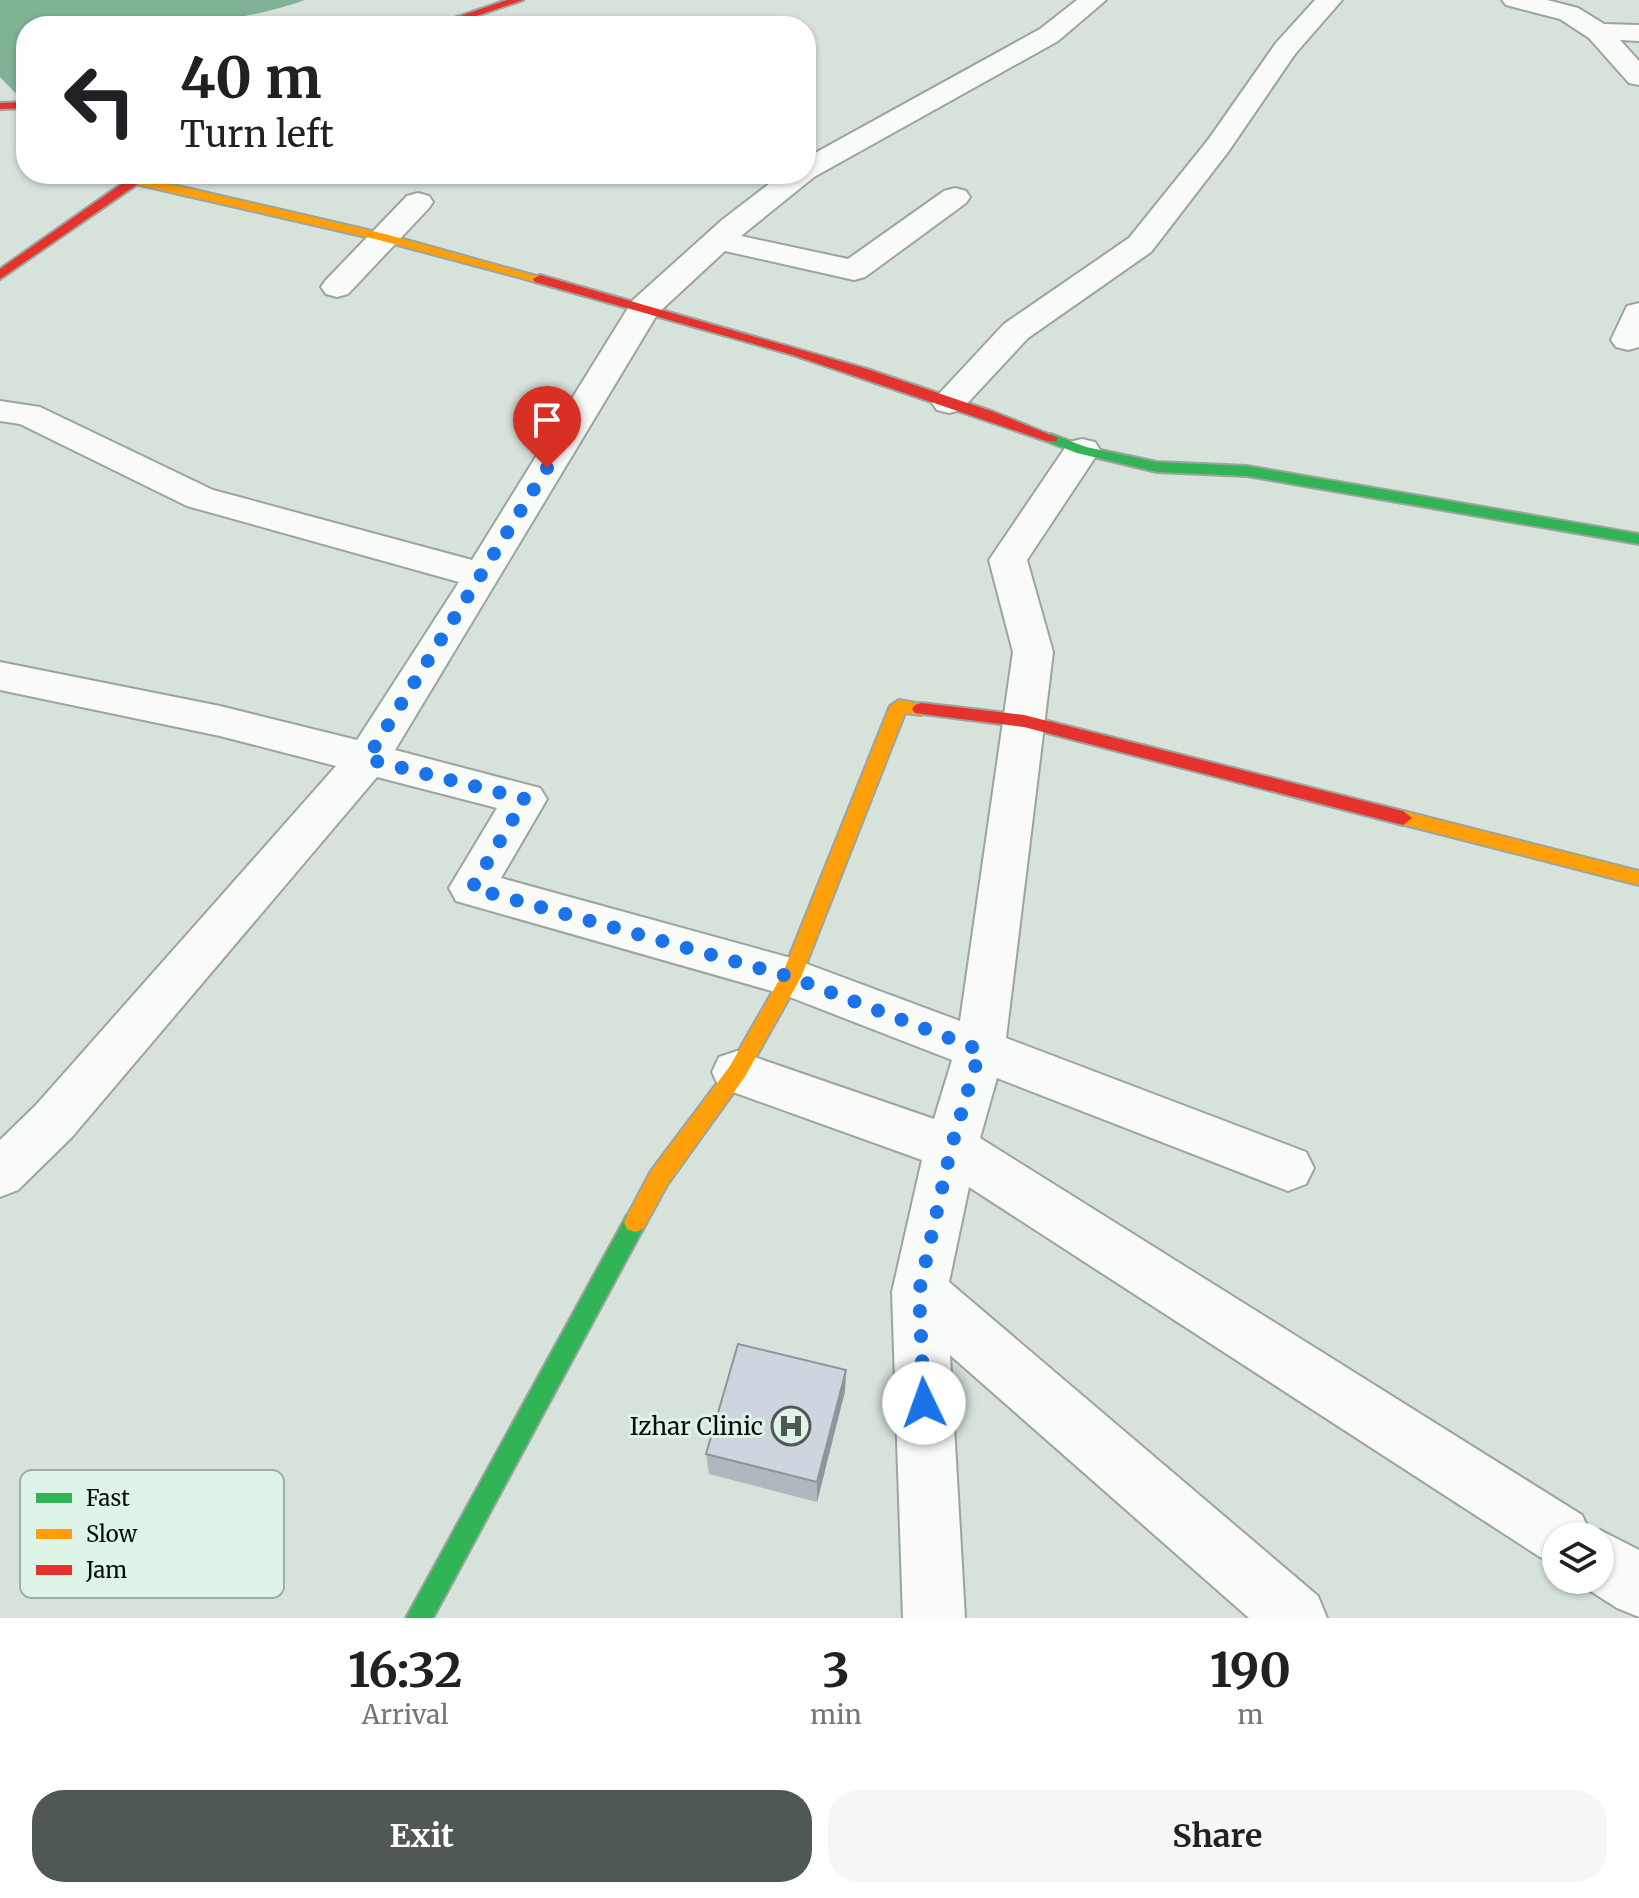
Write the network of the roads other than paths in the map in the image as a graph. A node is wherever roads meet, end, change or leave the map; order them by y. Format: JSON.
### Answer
{"nodes":[{"id":1,"x":1093,"y":0,"type":"edge"},
{"id":2,"x":1329,"y":0,"type":"edge"},
{"id":3,"x":1515,"y":0,"type":"edge"},
{"id":4,"x":1570,"y":7,"type":"edge"},
{"id":5,"x":521,"y":11,"type":"edge"},
{"id":6,"x":493,"y":16,"type":"edge"},
{"id":7,"x":1598,"y":32,"type":"junction"},
{"id":8,"x":1639,"y":33,"type":"edge"},
{"id":9,"x":1639,"y":77,"type":"edge"},
{"id":10,"x":816,"y":164,"type":"edge"},
{"id":11,"x":126,"y":184,"type":"edge"},
{"id":12,"x":165,"y":184,"type":"edge"},
{"id":13,"x":788,"y":184,"type":"edge"},
{"id":14,"x":955,"y":197,"type":"dead end"},
{"id":15,"x":418,"y":202,"type":"dead end"},
{"id":16,"x":381,"y":237,"type":"junction"},
{"id":17,"x":718,"y":240,"type":"junction"},
{"id":18,"x":0,"y":275,"type":"edge"},
{"id":19,"x":337,"y":287,"type":"dead end"},
{"id":20,"x":645,"y":307,"type":"junction"},
{"id":21,"x":949,"y":403,"type":"junction"},
{"id":22,"x":0,"y":411,"type":"edge"},
{"id":23,"x":1082,"y":450,"type":"junction"},
{"id":24,"x":1639,"y":539,"type":"edge"},
{"id":25,"x":481,"y":575,"type":"junction"},
{"id":26,"x":0,"y":676,"type":"edge"},
{"id":27,"x":1024,"y":721,"type":"junction"},
{"id":28,"x":367,"y":759,"type":"junction"},
{"id":29,"x":1639,"y":878,"type":"edge"},
{"id":30,"x":791,"y":977,"type":"junction"},
{"id":31,"x":980,"y":1050,"type":"junction"},
{"id":32,"x":737,"y":1072,"type":"junction"},
{"id":33,"x":951,"y":1148,"type":"junction"},
{"id":34,"x":1288,"y":1168,"type":"dead end"},
{"id":35,"x":0,"y":1174,"type":"edge"},
{"id":36,"x":919,"y":1292,"type":"junction"},
{"id":37,"x":1542,"y":1524,"type":"edge"},
{"id":38,"x":1614,"y":1570,"type":"edge"},
{"id":39,"x":1639,"y":1586,"type":"edge"},
{"id":40,"x":419,"y":1618,"type":"edge"},
{"id":41,"x":934,"y":1618,"type":"edge"},
{"id":42,"x":1296,"y":1618,"type":"edge"}],
"edges":[{"from":1,"to":10,"type":"street"},
{"from":2,"to":21,"type":"street"},
{"from":3,"to":4,"type":"street"},
{"from":4,"to":7,"type":"street"},
{"from":5,"to":6,"type":"street"},
{"from":7,"to":8,"type":"street"},
{"from":7,"to":9,"type":"street"},
{"from":11,"to":18,"type":"street"},
{"from":12,"to":16,"type":"street"},
{"from":13,"to":17,"type":"street"},
{"from":14,"to":17,"type":"street"},
{"from":15,"to":16,"type":"street"},
{"from":16,"to":19,"type":"street"},
{"from":16,"to":20,"type":"street"},
{"from":17,"to":20,"type":"street"},
{"from":20,"to":21,"type":"street"},
{"from":20,"to":25,"type":"street"},
{"from":21,"to":23,"type":"street"},
{"from":22,"to":25,"type":"street"},
{"from":23,"to":24,"type":"street"},
{"from":23,"to":27,"type":"street"},
{"from":25,"to":28,"type":"street"},
{"from":26,"to":28,"type":"street"},
{"from":27,"to":29,"type":"street"},
{"from":27,"to":30,"type":"street"},
{"from":27,"to":31,"type":"street"},
{"from":28,"to":30,"type":"street"},
{"from":28,"to":35,"type":"street"},
{"from":30,"to":31,"type":"street"},
{"from":30,"to":32,"type":"street"},
{"from":31,"to":33,"type":"street"},
{"from":31,"to":34,"type":"street"},
{"from":32,"to":33,"type":"street"},
{"from":32,"to":40,"type":"street"},
{"from":33,"to":36,"type":"street"},
{"from":33,"to":37,"type":"street"},
{"from":36,"to":41,"type":"street"},
{"from":36,"to":42,"type":"street"},
{"from":38,"to":39,"type":"street"}]}
